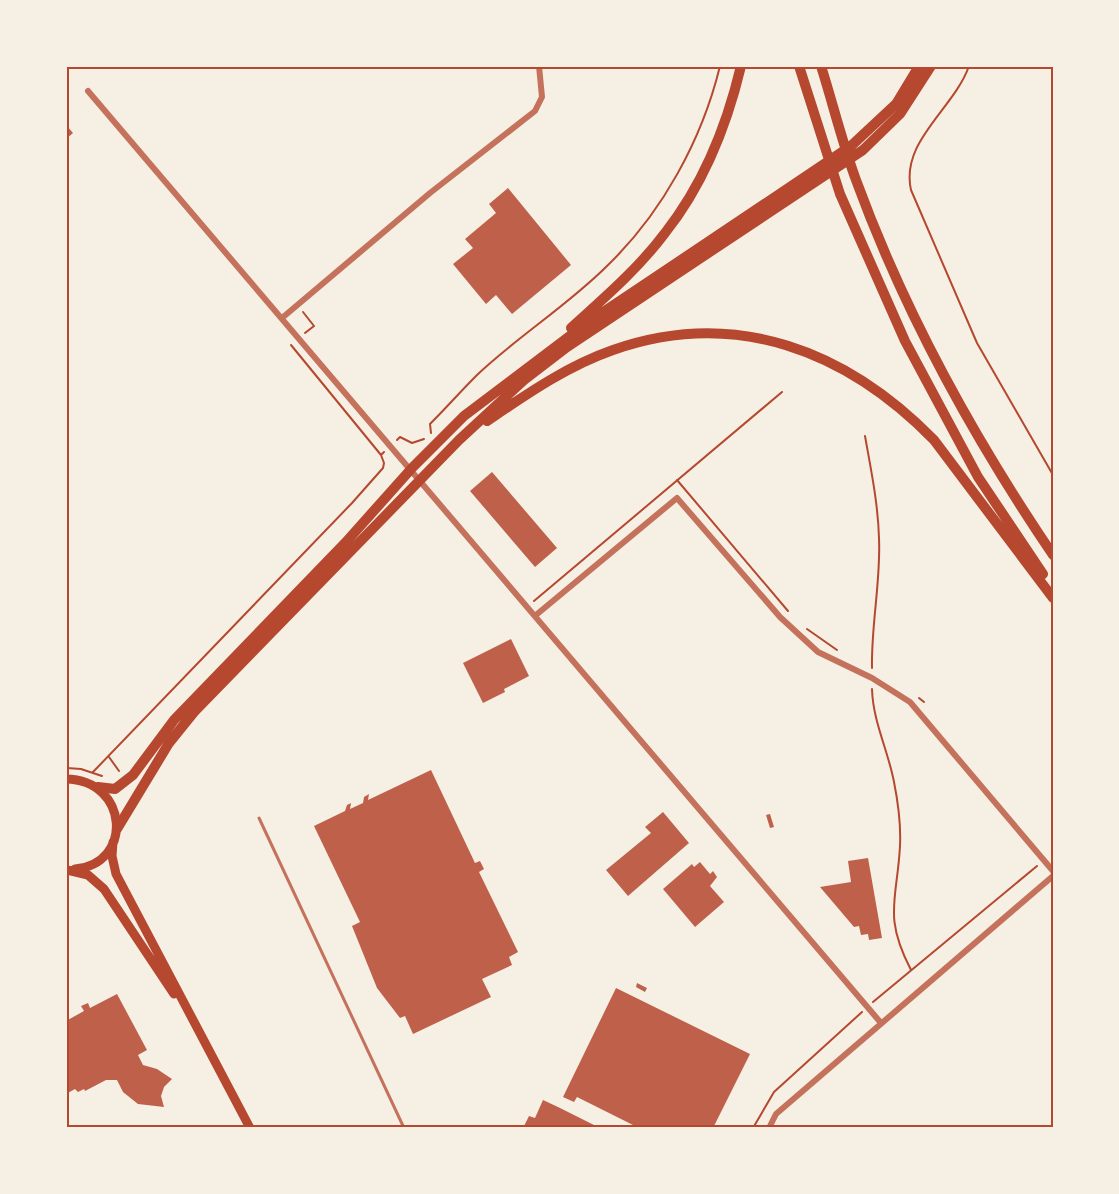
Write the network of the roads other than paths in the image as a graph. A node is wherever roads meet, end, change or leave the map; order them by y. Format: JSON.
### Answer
{"nodes":[{"id":1,"x":539,"y":66,"type":"edge"},
{"id":2,"x":741,"y":66,"type":"edge"},
{"id":3,"x":799,"y":66,"type":"edge"},
{"id":4,"x":821,"y":66,"type":"edge"},
{"id":5,"x":919,"y":66,"type":"edge"},
{"id":6,"x":931,"y":66,"type":"edge"},
{"id":7,"x":88,"y":91,"type":"dead end"},
{"id":8,"x":876,"y":131,"type":"junction"},
{"id":9,"x":773,"y":206,"type":"junction"},
{"id":10,"x":282,"y":318,"type":"junction"},
{"id":11,"x":538,"y":359,"type":"junction"},
{"id":12,"x":452,"y":429,"type":"junction"},
{"id":13,"x":459,"y":440,"type":"junction"},
{"id":14,"x":411,"y":469,"type":"junction"},
{"id":15,"x":420,"y":480,"type":"junction"},
{"id":16,"x":360,"y":542,"type":"junction"},
{"id":17,"x":1053,"y":555,"type":"edge"},
{"id":18,"x":1053,"y":589,"type":"edge"},
{"id":19,"x":1053,"y":598,"type":"edge"},
{"id":20,"x":536,"y":615,"type":"junction"},
{"id":21,"x":66,"y":779,"type":"edge"},
{"id":22,"x":98,"y":787,"type":"junction"},
{"id":23,"x":259,"y":818,"type":"dead end"},
{"id":24,"x":117,"y":829,"type":"junction"},
{"id":25,"x":113,"y":842,"type":"junction"},
{"id":26,"x":67,"y":870,"type":"edge"},
{"id":27,"x":1053,"y":872,"type":"edge"},
{"id":28,"x":1053,"y":876,"type":"edge"},
{"id":29,"x":881,"y":1023,"type":"junction"},
{"id":30,"x":201,"y":1036,"type":"junction"},
{"id":31,"x":250,"y":1128,"type":"edge"},
{"id":32,"x":404,"y":1128,"type":"edge"},
{"id":33,"x":769,"y":1128,"type":"edge"}],
"edges":[{"from":1,"to":10,"type":"street"},
{"from":2,"to":11,"type":"highway"},
{"from":3,"to":18,"type":"highway"},
{"from":4,"to":17,"type":"highway"},
{"from":5,"to":8,"type":"highway"},
{"from":6,"to":8,"type":"highway"},
{"from":7,"to":10,"type":"street"},
{"from":8,"to":9,"type":"highway"},
{"from":9,"to":11,"type":"highway"},
{"from":9,"to":13,"type":"highway"},
{"from":10,"to":14,"type":"street"},
{"from":11,"to":12,"type":"highway"},
{"from":12,"to":14,"type":"highway"},
{"from":12,"to":15,"type":"highway"},
{"from":13,"to":15,"type":"highway"},
{"from":13,"to":19,"type":"highway"},
{"from":14,"to":15,"type":"street"},
{"from":14,"to":16,"type":"highway"},
{"from":14,"to":22,"type":"highway"},
{"from":15,"to":16,"type":"highway"},
{"from":15,"to":20,"type":"street"},
{"from":16,"to":24,"type":"highway"},
{"from":20,"to":27,"type":"street"},
{"from":20,"to":29,"type":"street"},
{"from":21,"to":22,"type":"main road"},
{"from":22,"to":24,"type":"main road"},
{"from":23,"to":32,"type":"lane"},
{"from":24,"to":25,"type":"main road"},
{"from":25,"to":26,"type":"main road"},
{"from":25,"to":30,"type":"main road"},
{"from":26,"to":30,"type":"main road"},
{"from":28,"to":29,"type":"street"},
{"from":29,"to":33,"type":"street"},
{"from":30,"to":31,"type":"main road"}]}
